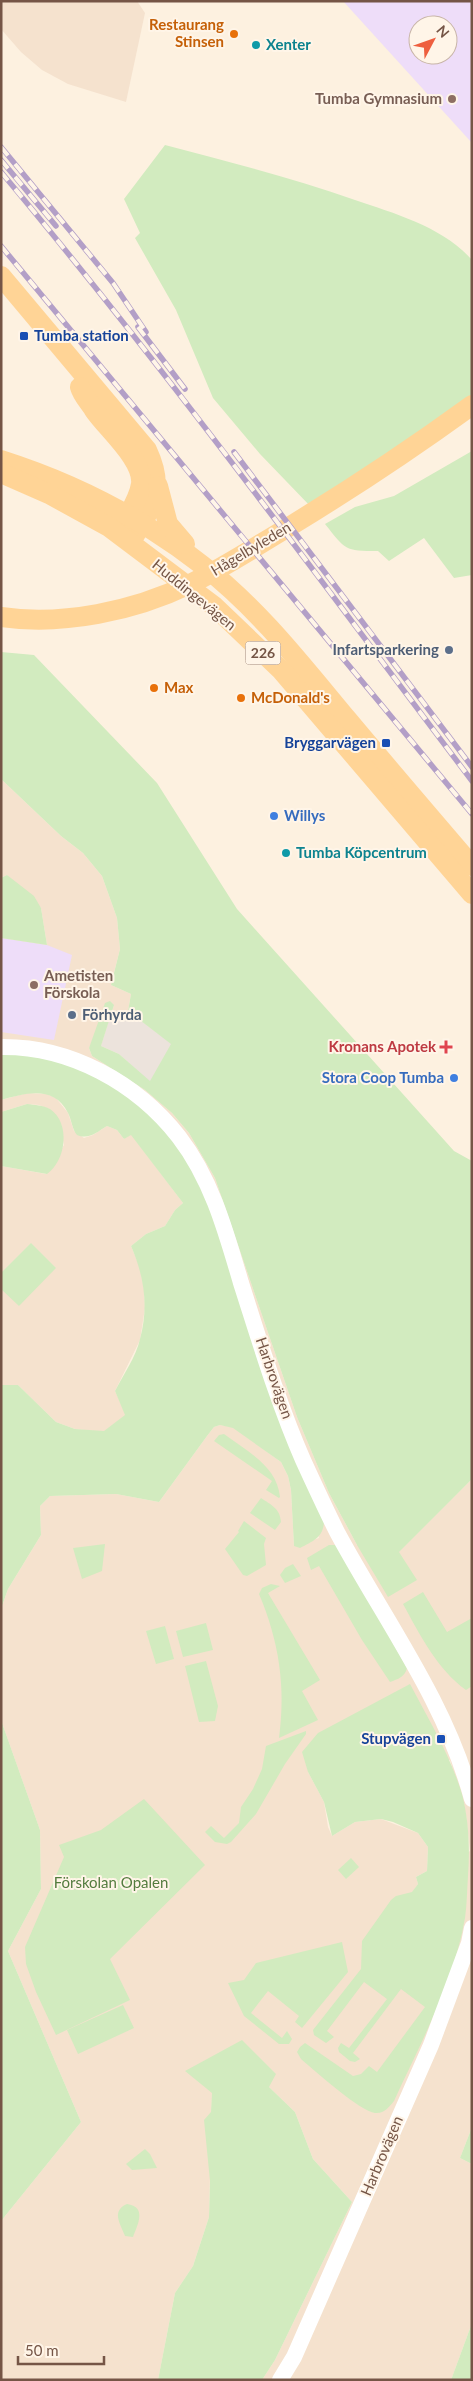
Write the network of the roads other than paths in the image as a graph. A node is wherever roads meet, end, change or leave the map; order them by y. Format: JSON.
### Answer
{"nodes":[{"id":1,"x":1,"y":276,"type":"edge"},
{"id":2,"x":77,"y":368,"type":"junction"},
{"id":3,"x":472,"y":405,"type":"edge"},
{"id":4,"x":472,"y":422,"type":"edge"},
{"id":5,"x":1,"y":460,"type":"edge"},
{"id":6,"x":138,"y":467,"type":"junction"},
{"id":7,"x":1,"y":474,"type":"edge"},
{"id":8,"x":157,"y":484,"type":"junction"},
{"id":9,"x":94,"y":497,"type":"junction"},
{"id":10,"x":338,"y":502,"type":"junction"},
{"id":11,"x":135,"y":520,"type":"junction"},
{"id":12,"x":124,"y":538,"type":"junction"},
{"id":13,"x":202,"y":565,"type":"junction"},
{"id":14,"x":1,"y":617,"type":"edge"},
{"id":15,"x":56,"y":624,"type":"junction"},
{"id":16,"x":1,"y":631,"type":"edge"},
{"id":17,"x":472,"y":866,"type":"edge"},
{"id":18,"x":472,"y":894,"type":"edge"},
{"id":19,"x":1,"y":1047,"type":"edge"},
{"id":20,"x":472,"y":1799,"type":"edge"},
{"id":21,"x":472,"y":1928,"type":"edge"},
{"id":22,"x":280,"y":2380,"type":"edge"}],
"edges":[{"from":1,"to":2,"type":"main road"},
{"from":2,"to":6,"type":"main road"},
{"from":2,"to":8,"type":"main road"},
{"from":3,"to":10,"type":"main road","name":"Hågelbyleden"},
{"from":4,"to":10,"type":"main road","name":"Hågelbyleden"},
{"from":5,"to":9,"type":"main road","name":"Huddingevägen","number":"226"},
{"from":6,"to":9,"type":"main road"},
{"from":6,"to":11,"type":"main road"},
{"from":7,"to":12,"type":"main road","name":"Huddingevägen","number":"226"},
{"from":8,"to":11,"type":"main road"},
{"from":8,"to":13,"type":"main road"},
{"from":9,"to":11,"type":"main road","name":"Huddingevägen","number":"226"},
{"from":10,"to":15,"type":"main road","name":"Hågelbyleden"},
{"from":11,"to":12,"type":"main road"},
{"from":11,"to":13,"type":"main road","name":"Huddingevägen","number":"226"},
{"from":12,"to":18,"type":"main road","name":"Huddingevägen","number":"226"},
{"from":13,"to":17,"type":"main road","name":"Huddingevägen","number":"226"},
{"from":14,"to":15,"type":"main road","name":"Hågelbyleden"},
{"from":15,"to":16,"type":"main road","name":"Hågelbyleden"},
{"from":19,"to":20,"type":"street","name":"Harbrovägen"},
{"from":21,"to":22,"type":"street","name":"Harbrovägen"}]}
